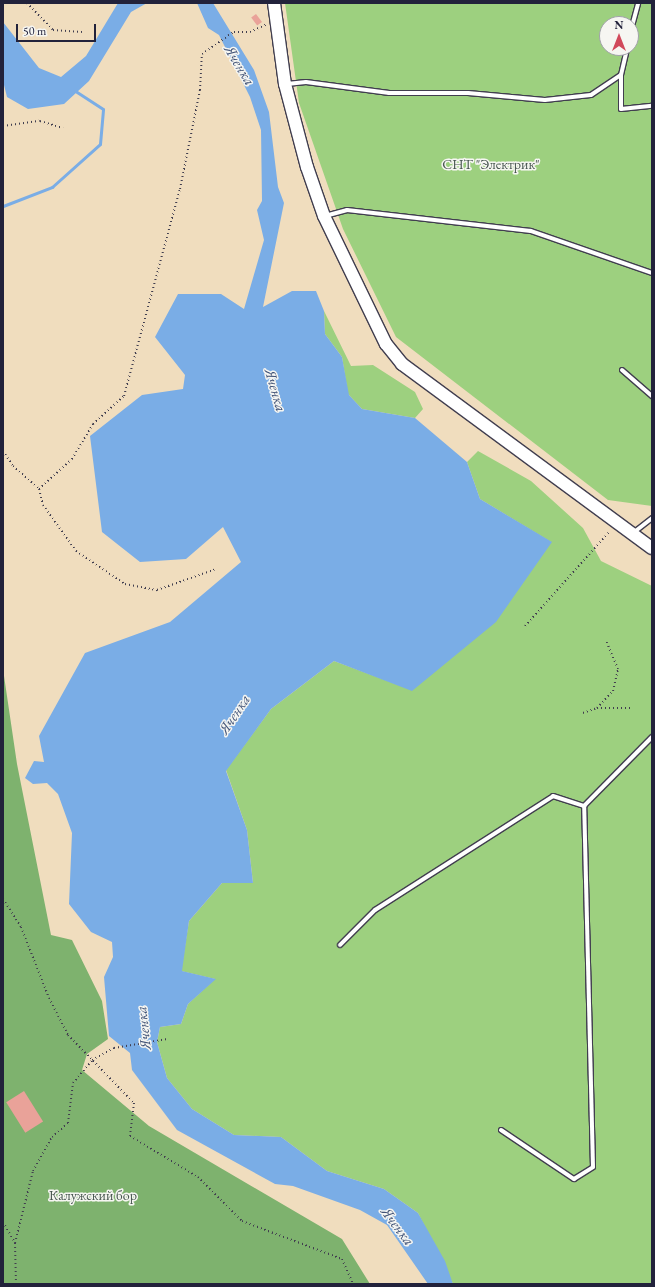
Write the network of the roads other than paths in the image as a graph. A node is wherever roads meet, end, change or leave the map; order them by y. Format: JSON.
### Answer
{"nodes":[{"id":1,"x":274,"y":3,"type":"edge"},
{"id":2,"x":638,"y":3,"type":"edge"},
{"id":3,"x":635,"y":16,"type":"edge"},
{"id":4,"x":625,"y":56,"type":"edge"},
{"id":5,"x":621,"y":75,"type":"junction"},
{"id":6,"x":285,"y":84,"type":"junction"},
{"id":7,"x":652,"y":106,"type":"edge"},
{"id":8,"x":324,"y":216,"type":"junction"},
{"id":9,"x":652,"y":273,"type":"edge"},
{"id":10,"x":622,"y":370,"type":"dead end"},
{"id":11,"x":652,"y":396,"type":"edge"},
{"id":12,"x":652,"y":518,"type":"edge"},
{"id":13,"x":632,"y":534,"type":"junction"},
{"id":14,"x":652,"y":548,"type":"edge"},
{"id":15,"x":652,"y":737,"type":"edge"},
{"id":16,"x":584,"y":806,"type":"junction"},
{"id":17,"x":340,"y":945,"type":"dead end"},
{"id":18,"x":501,"y":1130,"type":"dead end"}],
"edges":[{"from":1,"to":6,"type":"street"},
{"from":2,"to":3,"type":"lane"},
{"from":4,"to":5,"type":"lane"},
{"from":5,"to":6,"type":"lane"},
{"from":5,"to":7,"type":"lane"},
{"from":6,"to":8,"type":"street"},
{"from":8,"to":9,"type":"lane"},
{"from":8,"to":13,"type":"street"},
{"from":10,"to":11,"type":"lane"},
{"from":12,"to":13,"type":"lane"},
{"from":13,"to":14,"type":"street"},
{"from":15,"to":16,"type":"lane"},
{"from":16,"to":17,"type":"lane"},
{"from":16,"to":18,"type":"lane"}]}
